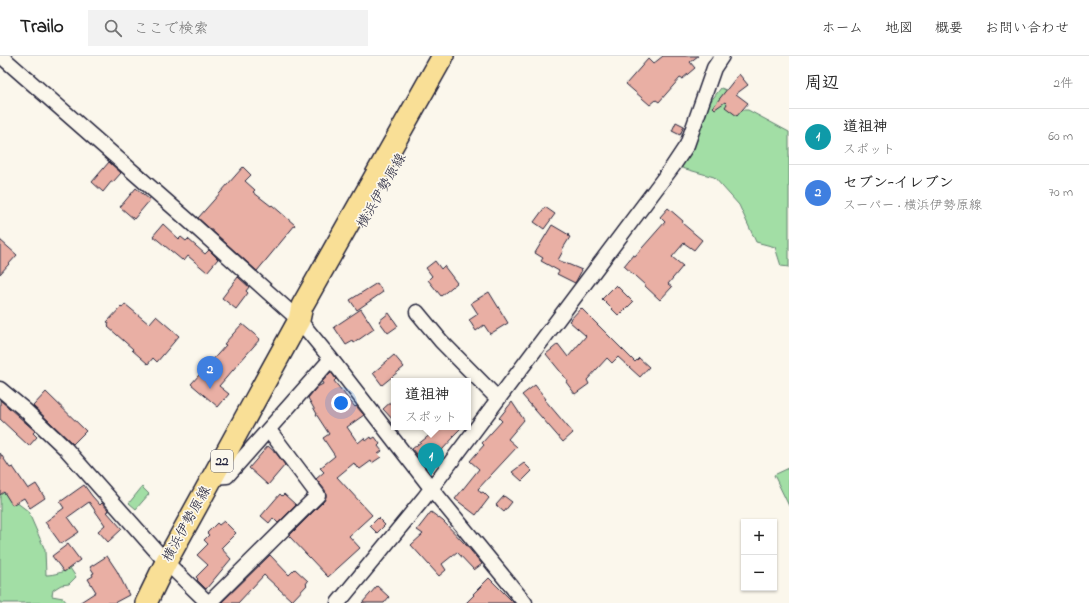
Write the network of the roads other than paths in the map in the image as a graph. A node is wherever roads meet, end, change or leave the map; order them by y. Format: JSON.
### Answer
{"nodes":[{"id":1,"x":1,"y":56,"type":"edge"},
{"id":2,"x":443,"y":56,"type":"edge"},
{"id":3,"x":458,"y":56,"type":"edge"},
{"id":4,"x":722,"y":56,"type":"edge"},
{"id":5,"x":417,"y":312,"type":"dead end"},
{"id":6,"x":299,"y":320,"type":"junction"},
{"id":7,"x":331,"y":359,"type":"junction"},
{"id":8,"x":0,"y":390,"type":"edge"},
{"id":9,"x":498,"y":399,"type":"junction"},
{"id":10,"x":269,"y":430,"type":"junction"},
{"id":11,"x":213,"y":477,"type":"junction"},
{"id":12,"x":431,"y":488,"type":"junction"},
{"id":13,"x":166,"y":562,"type":"junction"},
{"id":14,"x":146,"y":603,"type":"edge"},
{"id":15,"x":208,"y":603,"type":"edge"},
{"id":16,"x":338,"y":603,"type":"edge"},
{"id":17,"x":525,"y":603,"type":"edge"}],
"edges":[{"from":1,"to":6,"type":"street"},
{"from":2,"to":6,"type":"main road","name":"横浜伊勢原線","number":"22"},
{"from":3,"to":6,"type":"main road","name":"横浜伊勢原線","number":"22"},
{"from":4,"to":9,"type":"street"},
{"from":5,"to":9,"type":"street"},
{"from":6,"to":7,"type":"street"},
{"from":6,"to":11,"type":"main road","name":"横浜伊勢原線","number":"22"},
{"from":7,"to":10,"type":"street"},
{"from":7,"to":12,"type":"street"},
{"from":8,"to":13,"type":"street"},
{"from":9,"to":12,"type":"street"},
{"from":10,"to":11,"type":"street"},
{"from":10,"to":15,"type":"street"},
{"from":11,"to":13,"type":"main road","name":"横浜伊勢原線","number":"22"},
{"from":12,"to":16,"type":"street"},
{"from":12,"to":17,"type":"street"},
{"from":13,"to":14,"type":"main road","name":"横浜伊勢原線","number":"22"},
{"from":13,"to":15,"type":"street"}]}
